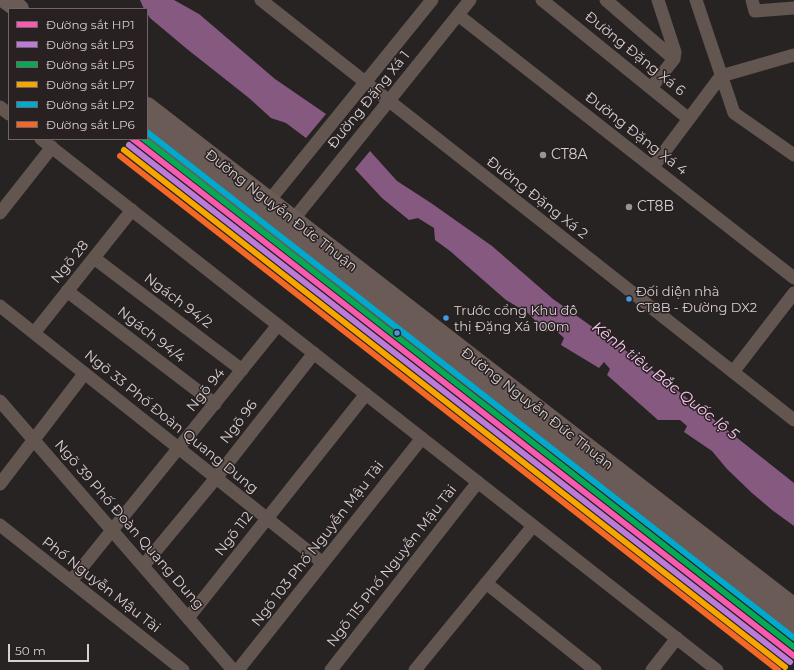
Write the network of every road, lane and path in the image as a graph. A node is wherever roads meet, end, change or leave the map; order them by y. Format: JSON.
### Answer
{"nodes":[{"id":1,"x":7,"y":0,"type":"edge"},
{"id":2,"x":260,"y":0,"type":"edge"},
{"id":3,"x":432,"y":0,"type":"edge"},
{"id":4,"x":470,"y":0,"type":"edge"},
{"id":5,"x":542,"y":0,"type":"edge"},
{"id":6,"x":606,"y":0,"type":"edge"},
{"id":7,"x":658,"y":0,"type":"edge"},
{"id":8,"x":696,"y":0,"type":"edge"},
{"id":9,"x":752,"y":0,"type":"edge"},
{"id":10,"x":18,"y":8,"type":"edge"},
{"id":11,"x":794,"y":8,"type":"edge"},
{"id":12,"x":0,"y":12,"type":"edge"},
{"id":13,"x":458,"y":15,"type":"junction"},
{"id":14,"x":8,"y":18,"type":"edge"},
{"id":15,"x":794,"y":55,"type":"edge"},
{"id":16,"x":674,"y":59,"type":"junction"},
{"id":17,"x":722,"y":76,"type":"junction"},
{"id":18,"x":365,"y":82,"type":"junction"},
{"id":19,"x":651,"y":88,"type":"junction"},
{"id":20,"x":389,"y":101,"type":"junction"},
{"id":21,"x":0,"y":107,"type":"edge"},
{"id":22,"x":148,"y":108,"type":"edge"},
{"id":23,"x":8,"y":113,"type":"edge"},
{"id":24,"x":689,"y":119,"type":"junction"},
{"id":25,"x":148,"y":127,"type":"edge"},
{"id":26,"x":42,"y":140,"type":"edge"},
{"id":27,"x":52,"y":147,"type":"junction"},
{"id":28,"x":794,"y":155,"type":"edge"},
{"id":29,"x":653,"y":167,"type":"junction"},
{"id":30,"x":264,"y":207,"type":"junction"},
{"id":31,"x":132,"y":210,"type":"junction"},
{"id":32,"x":0,"y":213,"type":"edge"},
{"id":33,"x":288,"y":226,"type":"junction"},
{"id":34,"x":94,"y":258,"type":"junction"},
{"id":35,"x":794,"y":278,"type":"edge"},
{"id":36,"x":68,"y":291,"type":"junction"},
{"id":37,"x":794,"y":293,"type":"edge"},
{"id":38,"x":0,"y":306,"type":"edge"},
{"id":39,"x":278,"y":326,"type":"junction"},
{"id":40,"x":34,"y":333,"type":"junction"},
{"id":41,"x":314,"y":353,"type":"junction"},
{"id":42,"x":242,"y":370,"type":"junction"},
{"id":43,"x":732,"y":372,"type":"junction"},
{"id":44,"x":84,"y":374,"type":"junction"},
{"id":45,"x":366,"y":394,"type":"junction"},
{"id":46,"x":0,"y":401,"type":"edge"},
{"id":47,"x":215,"y":404,"type":"junction"},
{"id":48,"x":794,"y":420,"type":"edge"},
{"id":49,"x":422,"y":438,"type":"junction"},
{"id":50,"x":34,"y":440,"type":"junction"},
{"id":51,"x":179,"y":449,"type":"junction"},
{"id":52,"x":216,"y":478,"type":"junction"},
{"id":53,"x":478,"y":482,"type":"junction"},
{"id":54,"x":0,"y":484,"type":"edge"},
{"id":55,"x":266,"y":518,"type":"junction"},
{"id":56,"x":0,"y":525,"type":"edge"},
{"id":57,"x":533,"y":526,"type":"junction"},
{"id":58,"x":112,"y":531,"type":"junction"},
{"id":59,"x":323,"y":563,"type":"junction"},
{"id":60,"x":143,"y":566,"type":"junction"},
{"id":61,"x":71,"y":581,"type":"junction"},
{"id":62,"x":486,"y":583,"type":"junction"},
{"id":63,"x":794,"y":608,"type":"edge"},
{"id":64,"x":188,"y":618,"type":"junction"},
{"id":65,"x":794,"y":628,"type":"edge"},
{"id":66,"x":677,"y":638,"type":"junction"},
{"id":67,"x":183,"y":670,"type":"edge"},
{"id":68,"x":233,"y":670,"type":"edge"},
{"id":69,"x":238,"y":670,"type":"edge"},
{"id":70,"x":331,"y":670,"type":"edge"},
{"id":71,"x":415,"y":670,"type":"edge"},
{"id":72,"x":595,"y":670,"type":"edge"},
{"id":73,"x":652,"y":670,"type":"edge"},
{"id":74,"x":717,"y":670,"type":"edge"}],
"edges":[{"from":1,"to":10,"type":"highway"},
{"from":2,"to":18,"type":"street","name":"Đường Đặng Xá 2"},
{"from":3,"to":18,"type":"street","name":"Đường Đặng Xá 1"},
{"from":4,"to":13,"type":"street","name":"Đường Đặng Xá 1"},
{"from":5,"to":19,"type":"street","name":"Đường Đặng Xá 6"},
{"from":6,"to":16,"type":"street"},
{"from":7,"to":16,"type":"street"},
{"from":8,"to":17,"type":"street"},
{"from":9,"to":11,"type":"street"},
{"from":12,"to":14,"type":"highway"},
{"from":13,"to":20,"type":"street","name":"Đường Đặng Xá 1"},
{"from":13,"to":29,"type":"street","name":"Đường Đặng Xá 4"},
{"from":15,"to":17,"type":"street"},
{"from":16,"to":19,"type":"street"},
{"from":17,"to":24,"type":"street"},
{"from":17,"to":28,"type":"street"},
{"from":18,"to":20,"type":"street","name":"Đường Đặng Xá 2"},
{"from":18,"to":30,"type":"street","name":"Đường Đặng Xá 1"},
{"from":19,"to":24,"type":"street","name":"Đường Đặng Xá 6"},
{"from":20,"to":33,"type":"street","name":"Đường Đặng Xá 1"},
{"from":20,"to":43,"type":"street","name":"Đường Đặng Xá 2"},
{"from":21,"to":23,"type":"street"},
{"from":22,"to":30,"type":"highway","name":"Đường Nguyễn Đức Thuận"},
{"from":24,"to":29,"type":"street"},
{"from":25,"to":30,"type":"highway","name":"Đường Nguyễn Đức Thuận"},
{"from":26,"to":27,"type":"street"},
{"from":27,"to":31,"type":"street"},
{"from":27,"to":32,"type":"street"},
{"from":29,"to":35,"type":"street","name":"Đường Đặng Xá 4"},
{"from":30,"to":33,"type":"highway","name":"Đường Nguyễn Đức Thuận"},
{"from":31,"to":34,"type":"street","name":"Ngõ 28"},
{"from":31,"to":39,"type":"street"},
{"from":33,"to":63,"type":"highway","name":"Đường Nguyễn Đức Thuận"},
{"from":33,"to":65,"type":"highway","name":"Đường Nguyễn Đức Thuận"},
{"from":34,"to":36,"type":"street","name":"Ngõ 28"},
{"from":34,"to":42,"type":"street","name":"Ngách 94/2"},
{"from":36,"to":40,"type":"street","name":"Ngõ 28"},
{"from":36,"to":47,"type":"street","name":"Ngách 94/4"},
{"from":37,"to":43,"type":"street"},
{"from":38,"to":40,"type":"street","name":"Ngõ 33 Phố Đoàn Quang Dung"},
{"from":39,"to":41,"type":"street"},
{"from":39,"to":42,"type":"street","name":"Ngõ 94"},
{"from":40,"to":44,"type":"street","name":"Ngõ 33 Phố Đoàn Quang Dung"},
{"from":41,"to":45,"type":"street"},
{"from":41,"to":52,"type":"street","name":"Ngõ 96"},
{"from":42,"to":47,"type":"street","name":"Ngõ 94"},
{"from":43,"to":48,"type":"street","name":"Đường Đặng Xá 2"},
{"from":44,"to":50,"type":"street"},
{"from":44,"to":51,"type":"street","name":"Ngõ 33 Phố Đoàn Quang Dung"},
{"from":45,"to":49,"type":"street"},
{"from":45,"to":55,"type":"street","name":"Ngõ 112"},
{"from":46,"to":50,"type":"street","name":"Ngõ 39 Phố Đoàn Quang Dung"},
{"from":47,"to":51,"type":"street","name":"Ngõ 94"},
{"from":49,"to":53,"type":"street"},
{"from":49,"to":59,"type":"street","name":"Ngõ 103 Phố Nguyễn Mậu Tài"},
{"from":50,"to":54,"type":"street"},
{"from":50,"to":58,"type":"street","name":"Ngõ 39 Phố Đoàn Quang Dung"},
{"from":51,"to":52,"type":"street","name":"Ngõ 33 Phố Đoàn Quang Dung"},
{"from":51,"to":58,"type":"street","name":"Ngõ 94"},
{"from":52,"to":55,"type":"street","name":"Ngõ 33 Phố Đoàn Quang Dung"},
{"from":52,"to":60,"type":"street","name":"Ngõ 96"},
{"from":53,"to":57,"type":"street"},
{"from":53,"to":70,"type":"street","name":"Ngõ 115 Phố Nguyễn Mậu Tài"},
{"from":55,"to":59,"type":"street","name":"Ngõ 33 Phố Đoàn Quang Dung"},
{"from":55,"to":64,"type":"street","name":"Ngõ 112"},
{"from":56,"to":61,"type":"street","name":"Phố Nguyễn Mậu Tài"},
{"from":57,"to":62,"type":"street"},
{"from":57,"to":66,"type":"street"},
{"from":58,"to":60,"type":"street","name":"Ngõ 39 Phố Đoàn Quang Dung"},
{"from":58,"to":61,"type":"street","name":"Ngõ 94"},
{"from":59,"to":69,"type":"street","name":"Ngõ 103 Phố Nguyễn Mậu Tài"},
{"from":60,"to":64,"type":"street","name":"Ngõ 39 Phố Đoàn Quang Dung"},
{"from":61,"to":67,"type":"street","name":"Phố Nguyễn Mậu Tài"},
{"from":62,"to":71,"type":"street"},
{"from":62,"to":72,"type":"street"},
{"from":64,"to":68,"type":"street","name":"Ngõ 39 Phố Đoàn Quang Dung"},
{"from":66,"to":73,"type":"street"},
{"from":66,"to":74,"type":"street"}]}
